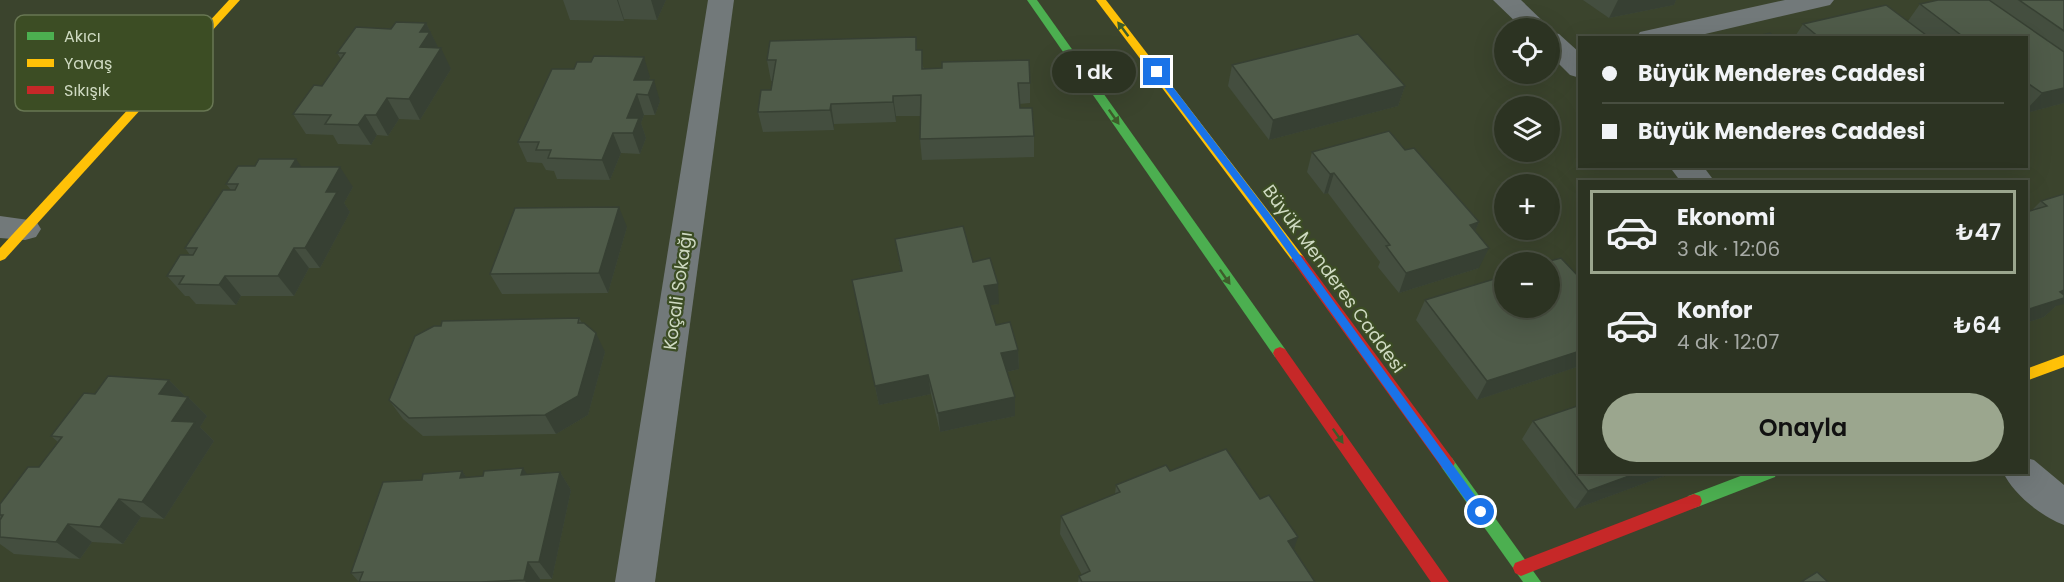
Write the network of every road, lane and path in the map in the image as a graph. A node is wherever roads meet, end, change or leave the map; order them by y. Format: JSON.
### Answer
{"nodes":[{"id":1,"x":235,"y":0,"type":"edge"},
{"id":2,"x":721,"y":0,"type":"edge"},
{"id":3,"x":1032,"y":0,"type":"edge"},
{"id":4,"x":1101,"y":0,"type":"edge"},
{"id":5,"x":1506,"y":0,"type":"edge"},
{"id":6,"x":1821,"y":0,"type":"edge"},
{"id":7,"x":1526,"y":18,"type":"edge"},
{"id":8,"x":213,"y":23,"type":"edge"},
{"id":9,"x":1658,"y":36,"type":"edge"},
{"id":10,"x":127,"y":111,"type":"edge"},
{"id":11,"x":1686,"y":168,"type":"edge"},
{"id":12,"x":1698,"y":180,"type":"edge"},
{"id":13,"x":13,"y":228,"type":"edge"},
{"id":14,"x":0,"y":256,"type":"edge"},
{"id":15,"x":2064,"y":362,"type":"edge"},
{"id":16,"x":2028,"y":374,"type":"edge"},
{"id":17,"x":1765,"y":474,"type":"edge"},
{"id":18,"x":2023,"y":474,"type":"edge"},
{"id":19,"x":2064,"y":508,"type":"edge"},
{"id":20,"x":1521,"y":568,"type":"junction"},
{"id":21,"x":635,"y":582,"type":"edge"},
{"id":22,"x":1441,"y":582,"type":"edge"},
{"id":23,"x":1533,"y":582,"type":"edge"}],
"edges":[{"from":1,"to":8,"type":"street"},
{"from":2,"to":21,"type":"street","name":"Koçali Sokağı"},
{"from":3,"to":22,"type":"street","one_way":true},
{"from":20,"to":4,"type":"street","name":"Büyük Menderes Caddesi","one_way":true},
{"from":5,"to":7,"type":"street"},
{"from":6,"to":9,"type":"street"},
{"from":10,"to":13,"type":"street"},
{"from":11,"to":12,"type":"street"},
{"from":13,"to":14,"type":"street"},
{"from":15,"to":16,"type":"street"},
{"from":17,"to":20,"type":"street"},
{"from":18,"to":19,"type":"street"},
{"from":20,"to":23,"type":"street","name":"Büyük Menderes Caddesi"}]}
